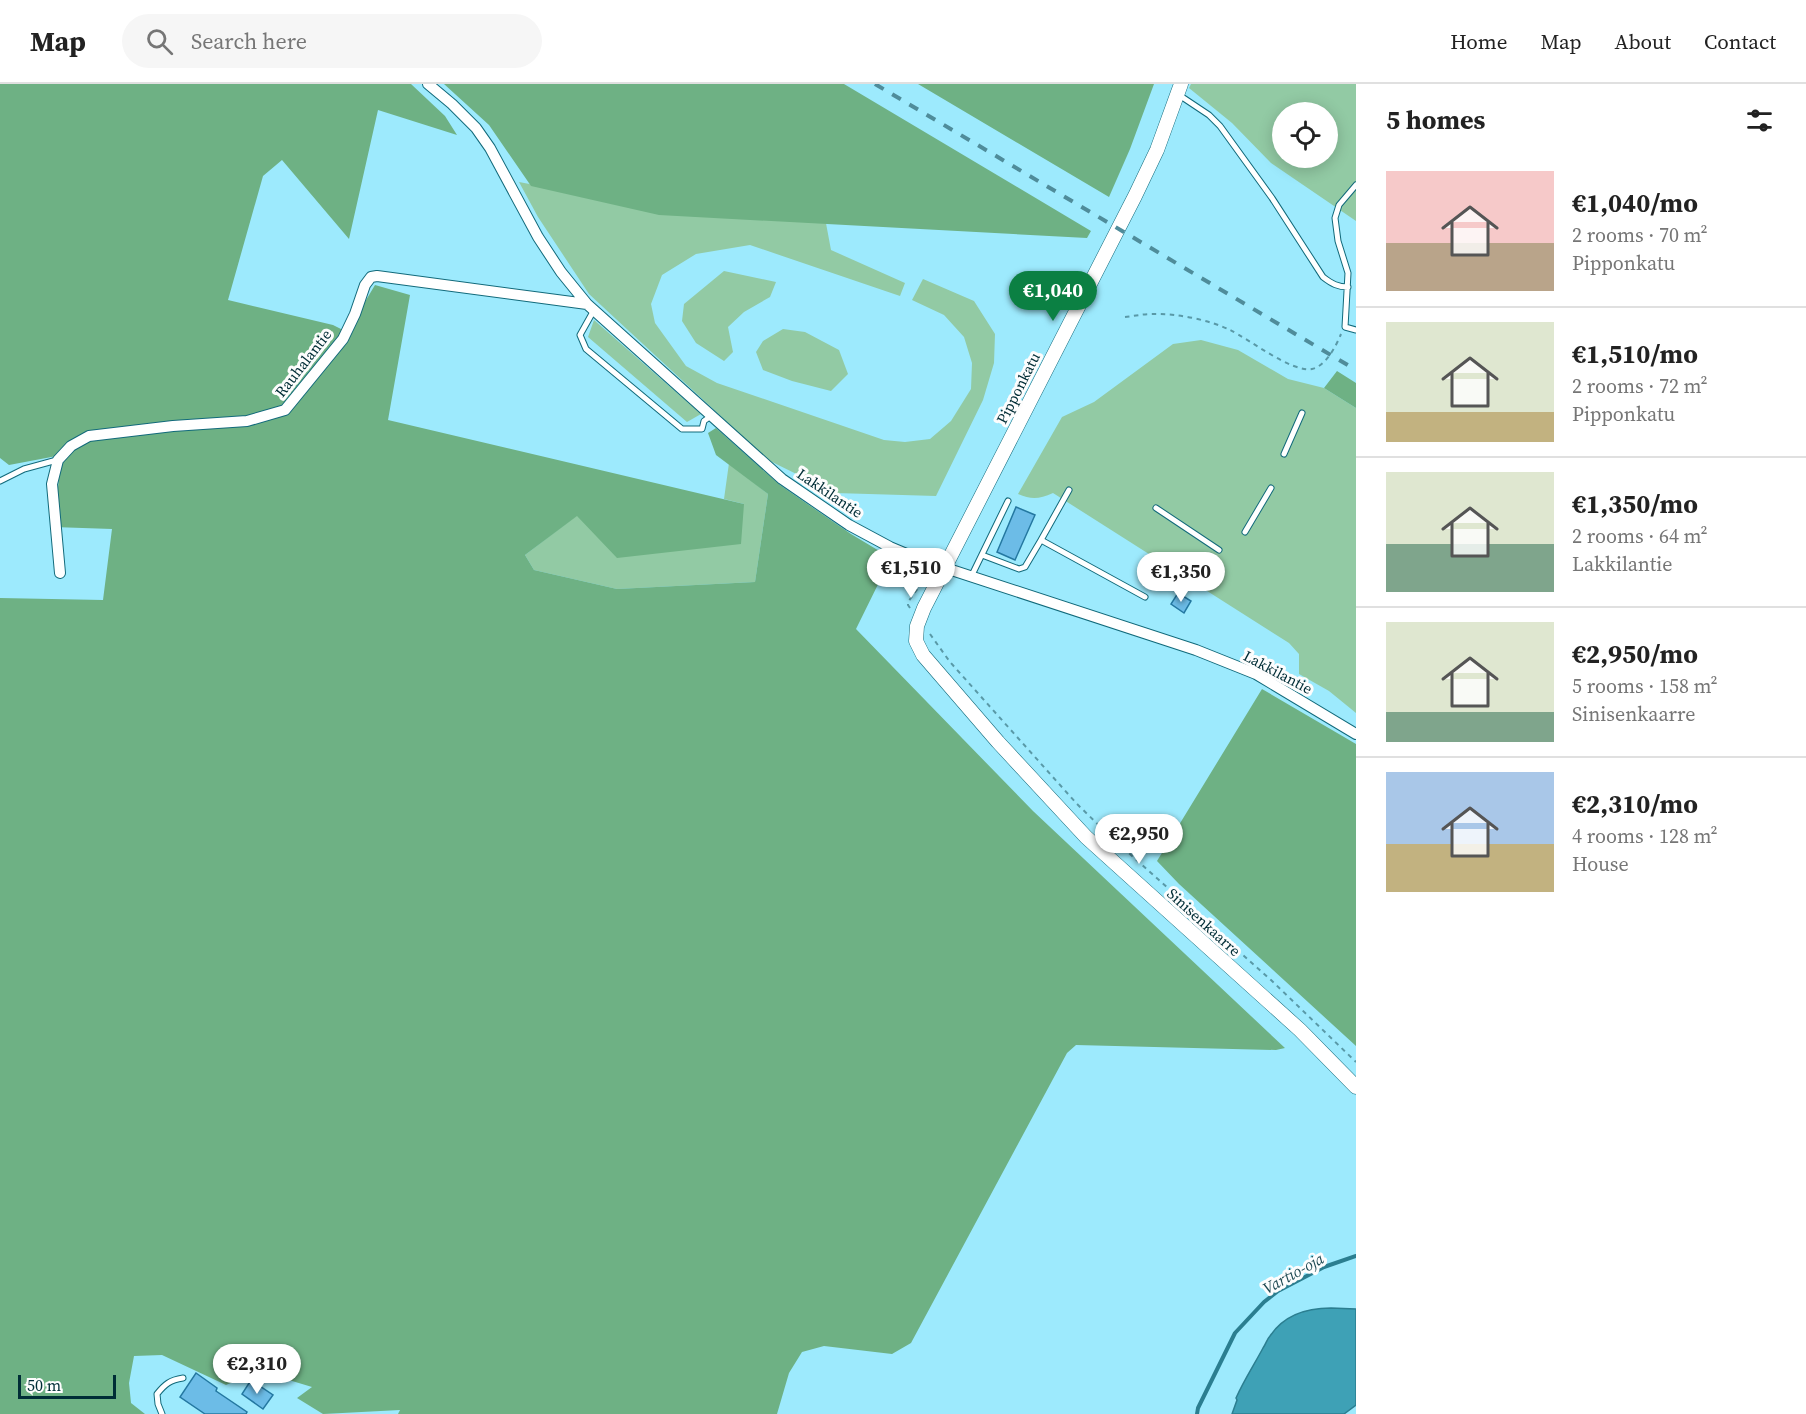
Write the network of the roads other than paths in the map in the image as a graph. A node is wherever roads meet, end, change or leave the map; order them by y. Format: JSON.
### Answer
{"nodes":[{"id":1,"x":428,"y":84,"type":"edge"},
{"id":2,"x":1180,"y":89,"type":"edge"},
{"id":3,"x":1356,"y":185,"type":"edge"},
{"id":4,"x":1348,"y":287,"type":"junction"},
{"id":5,"x":590,"y":307,"type":"junction"},
{"id":6,"x":1356,"y":330,"type":"edge"},
{"id":7,"x":1302,"y":413,"type":"dead end"},
{"id":8,"x":711,"y":415,"type":"junction"},
{"id":9,"x":1284,"y":454,"type":"dead end"},
{"id":10,"x":58,"y":460,"type":"junction"},
{"id":11,"x":0,"y":481,"type":"edge"},
{"id":12,"x":1271,"y":488,"type":"dead end"},
{"id":13,"x":1069,"y":490,"type":"dead end"},
{"id":14,"x":1008,"y":501,"type":"dead end"},
{"id":15,"x":1156,"y":508,"type":"dead end"},
{"id":16,"x":1245,"y":532,"type":"dead end"},
{"id":17,"x":1041,"y":540,"type":"junction"},
{"id":18,"x":1219,"y":550,"type":"dead end"},
{"id":19,"x":982,"y":555,"type":"junction"},
{"id":20,"x":945,"y":568,"type":"junction"},
{"id":21,"x":60,"y":573,"type":"dead end"},
{"id":22,"x":971,"y":577,"type":"junction"},
{"id":23,"x":1145,"y":597,"type":"dead end"},
{"id":24,"x":916,"y":641,"type":"joint"},
{"id":25,"x":1356,"y":734,"type":"edge"},
{"id":26,"x":1356,"y":1087,"type":"edge"},
{"id":27,"x":183,"y":1378,"type":"dead end"},
{"id":28,"x":162,"y":1414,"type":"edge"}],
"edges":[{"from":1,"to":5,"type":"street","name":"Lakkilantie"},
{"from":2,"to":4,"type":"lane"},
{"from":2,"to":20,"type":"street","name":"Pipponkatu"},
{"from":3,"to":4,"type":"lane"},
{"from":4,"to":6,"type":"lane"},
{"from":5,"to":8,"type":"street","name":"Lakkilantie"},
{"from":5,"to":8,"type":"lane"},
{"from":5,"to":10,"type":"street","name":"Rauhalantie"},
{"from":7,"to":9,"type":"lane"},
{"from":8,"to":20,"type":"street","name":"Lakkilantie"},
{"from":10,"to":11,"type":"lane"},
{"from":10,"to":21,"type":"street"},
{"from":12,"to":16,"type":"lane"},
{"from":13,"to":17,"type":"lane"},
{"from":14,"to":19,"type":"lane"},
{"from":15,"to":18,"type":"lane"},
{"from":17,"to":19,"type":"lane"},
{"from":17,"to":23,"type":"lane"},
{"from":19,"to":22,"type":"lane"},
{"from":20,"to":22,"type":"street","name":"Lakkilantie"},
{"from":20,"to":24,"type":"street","name":"Pipponkatu"},
{"from":22,"to":25,"type":"street","name":"Lakkilantie"},
{"from":24,"to":26,"type":"street","name":"Sinisenkaarre"},
{"from":27,"to":28,"type":"lane"}]}
